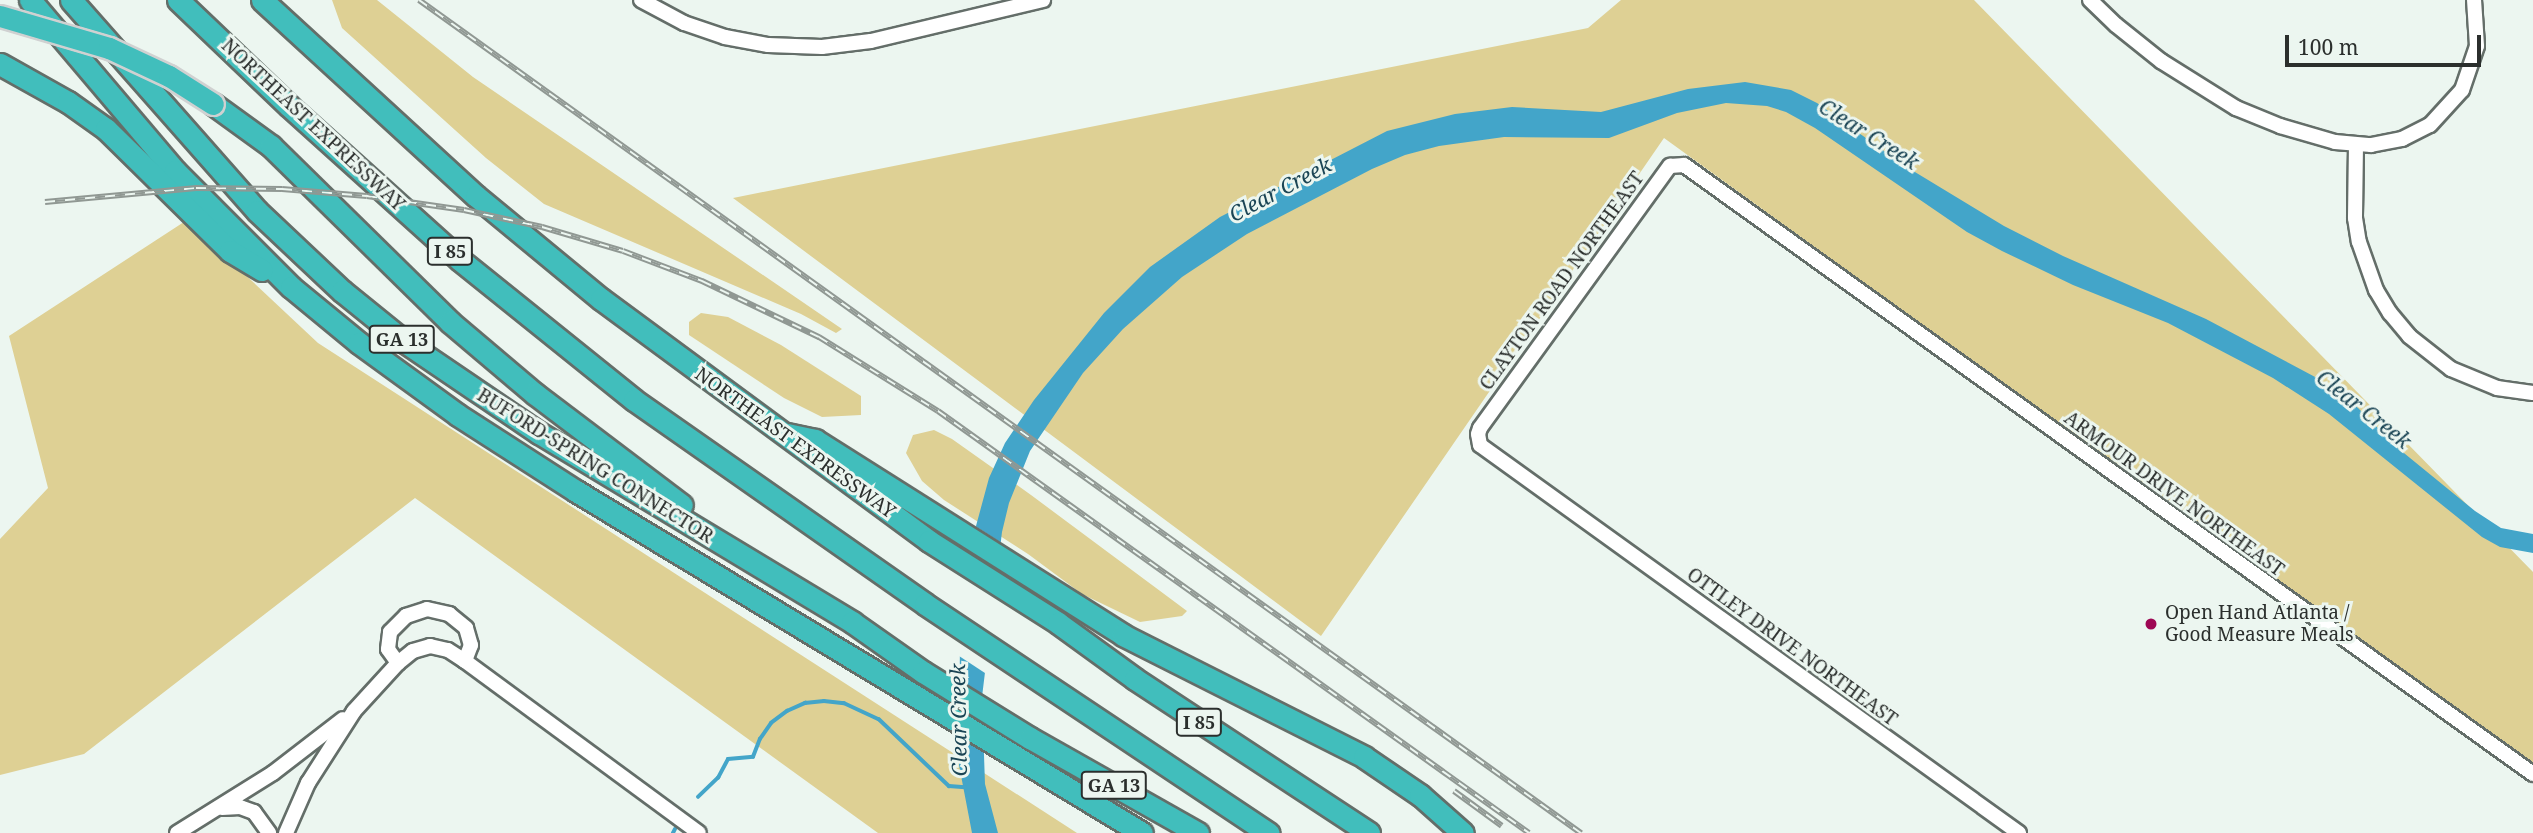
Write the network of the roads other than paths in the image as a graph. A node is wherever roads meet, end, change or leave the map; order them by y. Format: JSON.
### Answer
{"nodes":[{"id":1,"x":30,"y":0,"type":"edge"},
{"id":2,"x":71,"y":0,"type":"edge"},
{"id":3,"x":178,"y":0,"type":"edge"},
{"id":4,"x":262,"y":0,"type":"edge"},
{"id":5,"x":641,"y":0,"type":"edge"},
{"id":6,"x":1043,"y":0,"type":"edge"},
{"id":7,"x":2090,"y":0,"type":"edge"},
{"id":8,"x":2474,"y":0,"type":"edge"},
{"id":9,"x":0,"y":16,"type":"edge"},
{"id":10,"x":0,"y":64,"type":"edge"},
{"id":11,"x":2356,"y":145,"type":"junction"},
{"id":12,"x":1793,"y":244,"type":"joint"},
{"id":13,"x":291,"y":287,"type":"junction"},
{"id":14,"x":2533,"y":393,"type":"edge"},
{"id":15,"x":782,"y":433,"type":"junction"},
{"id":16,"x":1544,"y":491,"type":"joint"},
{"id":17,"x":803,"y":593,"type":"junction"},
{"id":18,"x":465,"y":661,"type":"junction"},
{"id":19,"x":398,"y":663,"type":"junction"},
{"id":20,"x":354,"y":711,"type":"junction"},
{"id":21,"x":2533,"y":774,"type":"edge"},
{"id":22,"x":221,"y":808,"type":"junction"},
{"id":23,"x":177,"y":833,"type":"edge"},
{"id":24,"x":269,"y":833,"type":"edge"},
{"id":25,"x":286,"y":833,"type":"edge"},
{"id":26,"x":699,"y":833,"type":"edge"},
{"id":27,"x":1142,"y":833,"type":"edge"},
{"id":28,"x":1198,"y":833,"type":"edge"},
{"id":29,"x":1269,"y":833,"type":"edge"},
{"id":30,"x":1368,"y":833,"type":"edge"},
{"id":31,"x":1463,"y":833,"type":"edge"},
{"id":32,"x":2019,"y":833,"type":"edge"}],
"edges":[{"from":1,"to":13,"type":"highway","name":"BUFORD-SPRING CONNECTOR","number":"GA 13"},
{"from":2,"to":17,"type":"highway","name":"BUFORD-SPRING CONNECTOR","number":"GA 13"},
{"from":3,"to":29,"type":"highway","name":"NORTHEAST EXPRESSWAY","number":"I 85"},
{"from":4,"to":15,"type":"highway","name":"NORTHEAST EXPRESSWAY","number":"I 85"},
{"from":5,"to":6,"type":"street"},
{"from":7,"to":11,"type":"street"},
{"from":8,"to":11,"type":"street"},
{"from":9,"to":17,"type":"highway","bridge":true},
{"from":10,"to":13,"type":"highway"},
{"from":11,"to":14,"type":"street"},
{"from":12,"to":16,"type":"street","name":"CLAYTON ROAD NORTHEAST"},
{"from":12,"to":21,"type":"street","name":"ARMOUR DRIVE NORTHEAST"},
{"from":13,"to":27,"type":"highway","name":"BUFORD-SPRING CONNECTOR","number":"GA 13"},
{"from":15,"to":30,"type":"highway","name":"NORTHEAST EXPRESSWAY","number":"I 85"},
{"from":15,"to":31,"type":"highway"},
{"from":16,"to":32,"type":"street","name":"OTTLEY DRIVE NORTHEAST"},
{"from":17,"to":28,"type":"highway","name":"BUFORD-SPRING CONNECTOR","number":"GA 13"},
{"from":18,"to":19,"type":"street"},
{"from":18,"to":19,"type":"street"},
{"from":18,"to":26,"type":"street"},
{"from":19,"to":20,"type":"street"},
{"from":20,"to":22,"type":"street"},
{"from":20,"to":25,"type":"street"},
{"from":22,"to":23,"type":"street"},
{"from":22,"to":24,"type":"street"}]}
